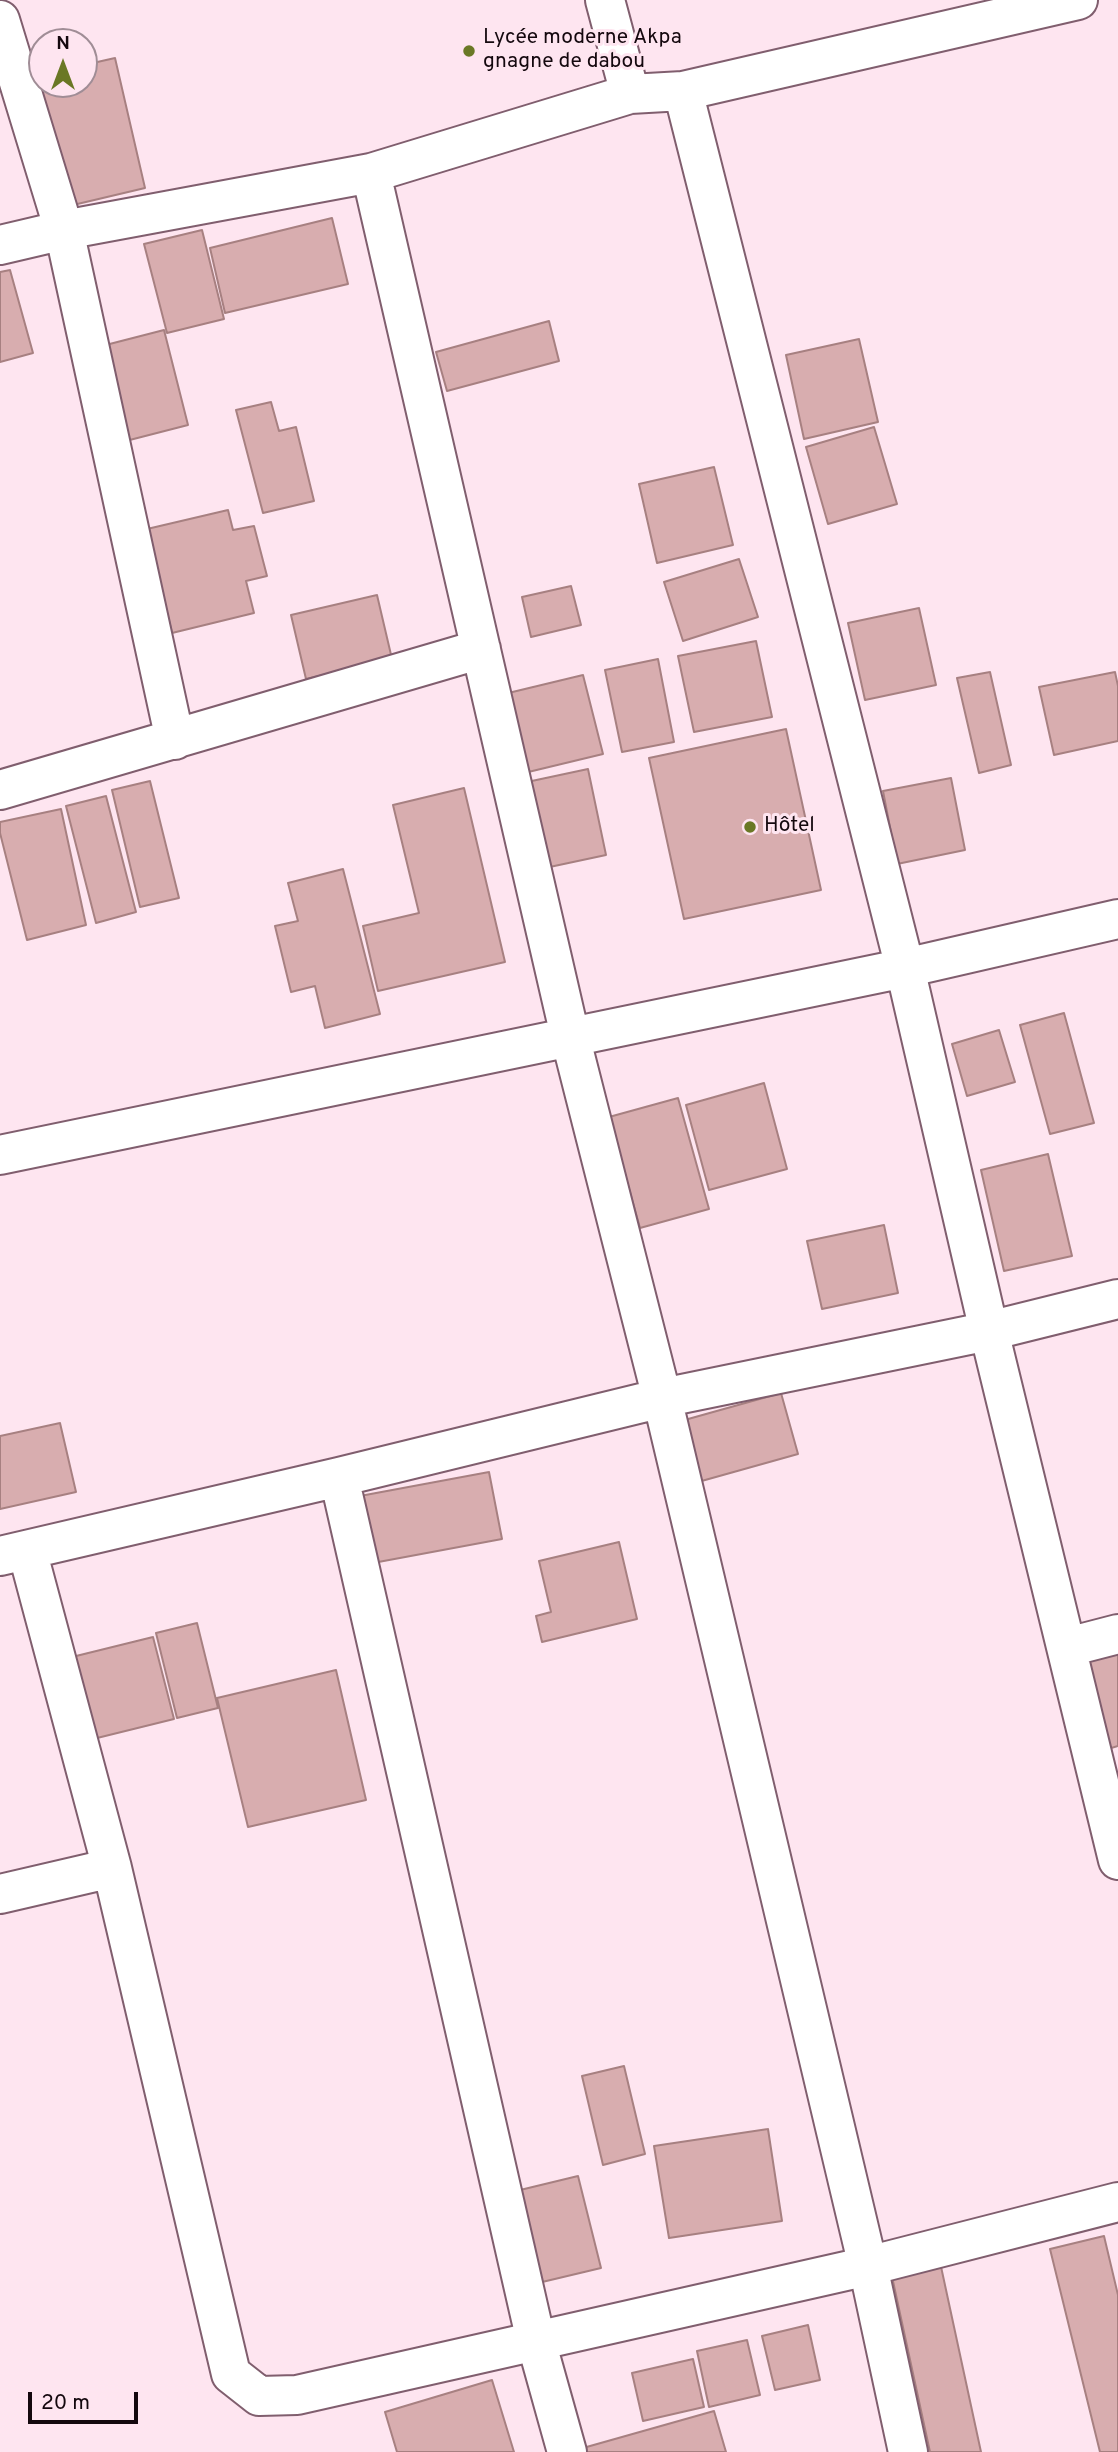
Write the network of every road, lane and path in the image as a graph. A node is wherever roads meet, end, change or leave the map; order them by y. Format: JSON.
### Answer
{"nodes":[{"id":1,"x":605,"y":0,"type":"edge"},
{"id":2,"x":1078,"y":0,"type":"edge"},
{"id":3,"x":0,"y":20,"type":"edge"},
{"id":4,"x":683,"y":91,"type":"junction"},
{"id":5,"x":629,"y":94,"type":"junction"},
{"id":6,"x":371,"y":173,"type":"junction"},
{"id":7,"x":64,"y":230,"type":"junction"},
{"id":8,"x":0,"y":245,"type":"edge"},
{"id":9,"x":481,"y":649,"type":"junction"},
{"id":10,"x":175,"y":740,"type":"junction"},
{"id":11,"x":0,"y":790,"type":"edge"},
{"id":12,"x":1118,"y":919,"type":"edge"},
{"id":13,"x":905,"y":968,"type":"junction"},
{"id":14,"x":570,"y":1036,"type":"junction"},
{"id":15,"x":0,"y":1155,"type":"edge"},
{"id":16,"x":1118,"y":1299,"type":"edge"},
{"id":17,"x":989,"y":1331,"type":"junction"},
{"id":18,"x":662,"y":1398,"type":"junction"},
{"id":19,"x":339,"y":1477,"type":"junction"},
{"id":20,"x":14,"y":1553,"type":"edge"},
{"id":21,"x":1118,"y":1634,"type":"edge"},
{"id":22,"x":1068,"y":1647,"type":"junction"},
{"id":23,"x":1118,"y":1860,"type":"edge"},
{"id":24,"x":112,"y":1868,"type":"junction"},
{"id":25,"x":0,"y":1894,"type":"edge"},
{"id":26,"x":1118,"y":2202,"type":"edge"},
{"id":27,"x":869,"y":2266,"type":"junction"},
{"id":28,"x":536,"y":2341,"type":"junction"},
{"id":29,"x":567,"y":2452,"type":"edge"},
{"id":30,"x":908,"y":2452,"type":"edge"}],
"edges":[{"from":1,"to":5,"type":"street"},
{"from":2,"to":4,"type":"street"},
{"from":3,"to":7,"type":"street"},
{"from":4,"to":5,"type":"street"},
{"from":4,"to":13,"type":"street"},
{"from":5,"to":6,"type":"street"},
{"from":6,"to":7,"type":"street"},
{"from":6,"to":9,"type":"street"},
{"from":7,"to":8,"type":"street"},
{"from":7,"to":10,"type":"street"},
{"from":9,"to":10,"type":"street"},
{"from":9,"to":14,"type":"street"},
{"from":10,"to":11,"type":"street"},
{"from":12,"to":13,"type":"street"},
{"from":13,"to":14,"type":"street"},
{"from":13,"to":17,"type":"street"},
{"from":14,"to":15,"type":"street"},
{"from":14,"to":18,"type":"street"},
{"from":16,"to":17,"type":"street"},
{"from":17,"to":18,"type":"street"},
{"from":17,"to":22,"type":"street"},
{"from":18,"to":19,"type":"street"},
{"from":18,"to":27,"type":"street"},
{"from":19,"to":20,"type":"street"},
{"from":19,"to":28,"type":"street"},
{"from":20,"to":24,"type":"street"},
{"from":21,"to":22,"type":"street"},
{"from":22,"to":23,"type":"street"},
{"from":24,"to":25,"type":"street"},
{"from":24,"to":28,"type":"street"},
{"from":26,"to":27,"type":"street"},
{"from":27,"to":28,"type":"street"},
{"from":27,"to":30,"type":"street"},
{"from":28,"to":29,"type":"street"}]}
